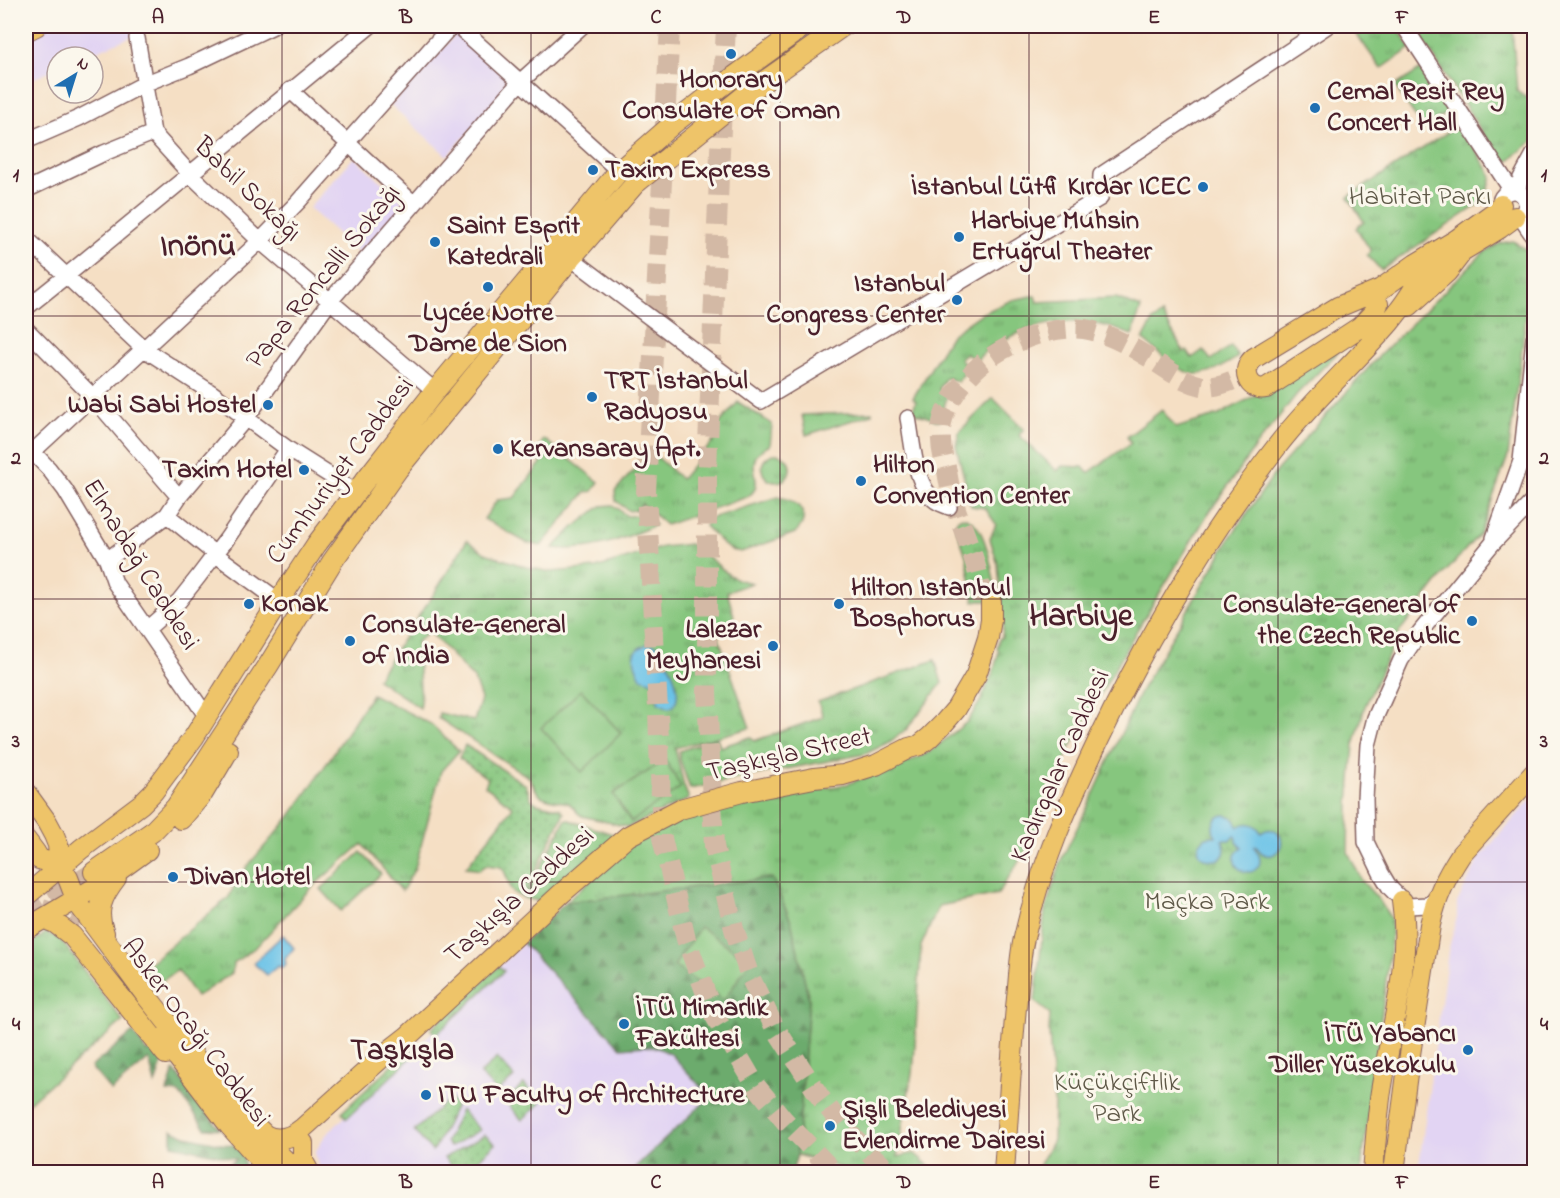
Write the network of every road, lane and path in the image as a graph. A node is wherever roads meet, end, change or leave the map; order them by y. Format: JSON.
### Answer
{"nodes":[{"id":1,"x":36,"y":26,"type":"edge"},
{"id":2,"x":273,"y":26,"type":"edge"},
{"id":3,"x":370,"y":26,"type":"edge"},
{"id":4,"x":451,"y":26,"type":"edge"},
{"id":5,"x":458,"y":26,"type":"edge"},
{"id":6,"x":582,"y":26,"type":"edge"},
{"id":7,"x":804,"y":26,"type":"edge"},
{"id":8,"x":843,"y":26,"type":"edge"},
{"id":9,"x":1327,"y":26,"type":"edge"},
{"id":10,"x":1404,"y":26,"type":"edge"},
{"id":11,"x":26,"y":31,"type":"edge"},
{"id":12,"x":137,"y":38,"type":"dead end"},
{"id":13,"x":520,"y":82,"type":"junction"},
{"id":14,"x":144,"y":84,"type":"junction"},
{"id":15,"x":290,"y":90,"type":"junction"},
{"id":16,"x":153,"y":133,"type":"junction"},
{"id":17,"x":26,"y":141,"type":"edge"},
{"id":18,"x":349,"y":144,"type":"junction"},
{"id":19,"x":1534,"y":153,"type":"edge"},
{"id":20,"x":619,"y":171,"type":"junction"},
{"id":21,"x":190,"y":174,"type":"junction"},
{"id":22,"x":26,"y":190,"type":"edge"},
{"id":23,"x":414,"y":204,"type":"junction"},
{"id":24,"x":1513,"y":204,"type":"junction"},
{"id":25,"x":1534,"y":237,"type":"edge"},
{"id":26,"x":26,"y":238,"type":"edge"},
{"id":27,"x":260,"y":241,"type":"junction"},
{"id":28,"x":1459,"y":245,"type":"junction"},
{"id":29,"x":564,"y":252,"type":"junction"},
{"id":30,"x":66,"y":276,"type":"junction"},
{"id":31,"x":1419,"y":278,"type":"junction"},
{"id":32,"x":1379,"y":296,"type":"junction"},
{"id":33,"x":330,"y":301,"type":"junction"},
{"id":34,"x":26,"y":308,"type":"edge"},
{"id":35,"x":1390,"y":321,"type":"junction"},
{"id":36,"x":26,"y":329,"type":"edge"},
{"id":37,"x":1534,"y":339,"type":"edge"},
{"id":38,"x":144,"y":349,"type":"junction"},
{"id":39,"x":1252,"y":376,"type":"tunnel mouth"},
{"id":40,"x":435,"y":391,"type":"junction"},
{"id":41,"x":93,"y":397,"type":"junction"},
{"id":42,"x":247,"y":417,"type":"junction"},
{"id":43,"x":908,"y":418,"type":"dead end"},
{"id":44,"x":1523,"y":443,"type":"junction"},
{"id":45,"x":288,"y":448,"type":"junction"},
{"id":46,"x":28,"y":451,"type":"edge"},
{"id":47,"x":1534,"y":468,"type":"edge"},
{"id":48,"x":356,"y":492,"type":"junction"},
{"id":49,"x":179,"y":497,"type":"junction"},
{"id":50,"x":1534,"y":500,"type":"edge"},
{"id":51,"x":949,"y":507,"type":"dead end"},
{"id":52,"x":167,"y":515,"type":"junction"},
{"id":53,"x":1492,"y":544,"type":"junction"},
{"id":54,"x":215,"y":554,"type":"junction"},
{"id":55,"x":107,"y":560,"type":"junction"},
{"id":56,"x":279,"y":602,"type":"junction"},
{"id":57,"x":987,"y":602,"type":"tunnel mouth"},
{"id":58,"x":147,"y":629,"type":"junction"},
{"id":59,"x":268,"y":666,"type":"junction"},
{"id":60,"x":207,"y":717,"type":"junction"},
{"id":61,"x":909,"y":748,"type":"joint"},
{"id":62,"x":1534,"y":773,"type":"edge"},
{"id":63,"x":26,"y":793,"type":"edge"},
{"id":64,"x":42,"y":816,"type":"junction"},
{"id":65,"x":26,"y":840,"type":"edge"},
{"id":66,"x":60,"y":866,"type":"junction"},
{"id":67,"x":123,"y":868,"type":"junction"},
{"id":68,"x":94,"y":872,"type":"tunnel mouth"},
{"id":69,"x":28,"y":893,"type":"edge"},
{"id":70,"x":76,"y":899,"type":"junction"},
{"id":71,"x":1405,"y":903,"type":"junction"},
{"id":72,"x":1434,"y":909,"type":"junction"},
{"id":73,"x":45,"y":919,"type":"junction"},
{"id":74,"x":78,"y":926,"type":"tunnel mouth"},
{"id":75,"x":26,"y":930,"type":"edge"},
{"id":76,"x":108,"y":944,"type":"junction"},
{"id":77,"x":407,"y":1036,"type":"junction"},
{"id":78,"x":200,"y":1088,"type":"junction"},
{"id":79,"x":227,"y":1099,"type":"junction"},
{"id":80,"x":303,"y":1143,"type":"junction"},
{"id":81,"x":246,"y":1145,"type":"junction"},
{"id":82,"x":278,"y":1170,"type":"edge"},
{"id":83,"x":249,"y":1173,"type":"edge"},
{"id":84,"x":309,"y":1173,"type":"edge"},
{"id":85,"x":1004,"y":1173,"type":"edge"},
{"id":86,"x":1373,"y":1173,"type":"edge"},
{"id":87,"x":1394,"y":1173,"type":"edge"}],
"edges":[{"from":1,"to":11,"type":"main road"},
{"from":2,"to":14,"type":"street"},
{"from":3,"to":15,"type":"street"},
{"from":4,"to":18,"type":"street"},
{"from":5,"to":13,"type":"street"},
{"from":6,"to":13,"type":"street","name":"Papa Roncalli Sokağı"},
{"from":7,"to":20,"type":"main road","name":"Cumhuriyet Caddesi"},
{"from":8,"to":29,"type":"main road","name":"Cumhuriyet Caddesi"},
{"from":9,"to":29,"type":"street"},
{"from":10,"to":24,"type":"street"},
{"from":12,"to":14,"type":"street","name":"Babil Sokağı"},
{"from":13,"to":20,"type":"street"},
{"from":13,"to":23,"type":"street","name":"Papa Roncalli Sokağı"},
{"from":14,"to":16,"type":"street","name":"Babil Sokağı"},
{"from":14,"to":17,"type":"street"},
{"from":15,"to":18,"type":"street"},
{"from":15,"to":21,"type":"street"},
{"from":16,"to":21,"type":"street","name":"Babil Sokağı"},
{"from":16,"to":22,"type":"street"},
{"from":18,"to":23,"type":"street"},
{"from":18,"to":27,"type":"street"},
{"from":19,"to":24,"type":"street"},
{"from":20,"to":29,"type":"main road","name":"Cumhuriyet Caddesi"},
{"from":21,"to":27,"type":"street","name":"Babil Sokağı"},
{"from":21,"to":30,"type":"street"},
{"from":23,"to":33,"type":"street","name":"Papa Roncalli Sokağı"},
{"from":24,"to":25,"type":"street"},
{"from":24,"to":28,"type":"main road"},
{"from":26,"to":30,"type":"street"},
{"from":27,"to":33,"type":"street","name":"Babil Sokağı"},
{"from":27,"to":38,"type":"street"},
{"from":28,"to":31,"type":"main road"},
{"from":28,"to":32,"type":"main road"},
{"from":28,"to":35,"type":"main road","name":"Kadırgalar Caddesi"},
{"from":29,"to":40,"type":"main road","name":"Cumhuriyet Caddesi"},
{"from":29,"to":59,"type":"main road","name":"Cumhuriyet Caddesi"},
{"from":30,"to":34,"type":"street"},
{"from":30,"to":38,"type":"street"},
{"from":31,"to":32,"type":"main road"},
{"from":31,"to":35,"type":"main road","name":"Kadırgalar Caddesi"},
{"from":32,"to":32,"type":"main road"},
{"from":32,"to":39,"type":"main road"},
{"from":33,"to":40,"type":"street","name":"Babil Sokağı"},
{"from":33,"to":42,"type":"street","name":"Papa Roncalli Sokağı"},
{"from":35,"to":85,"type":"main road","name":"Kadırgalar Caddesi"},
{"from":36,"to":41,"type":"street"},
{"from":37,"to":44,"type":"street"},
{"from":38,"to":41,"type":"street"},
{"from":38,"to":42,"type":"street"},
{"from":40,"to":48,"type":"main road","name":"Cumhuriyet Caddesi"},
{"from":41,"to":46,"type":"street"},
{"from":41,"to":49,"type":"street"},
{"from":42,"to":45,"type":"street"},
{"from":42,"to":49,"type":"street","name":"Papa Roncalli Sokağı"},
{"from":43,"to":51,"type":"street"},
{"from":44,"to":47,"type":"street"},
{"from":44,"to":53,"type":"street"},
{"from":45,"to":48,"type":"street"},
{"from":45,"to":54,"type":"street"},
{"from":46,"to":55,"type":"street","name":"Elmadağ Caddesi"},
{"from":48,"to":56,"type":"main road","name":"Cumhuriyet Caddesi"},
{"from":49,"to":52,"type":"street","name":"Papa Roncalli Sokağı"},
{"from":50,"to":53,"type":"street"},
{"from":52,"to":54,"type":"street"},
{"from":52,"to":55,"type":"street","name":"Papa Roncalli Sokağı"},
{"from":53,"to":71,"type":"street"},
{"from":54,"to":56,"type":"street"},
{"from":54,"to":58,"type":"street"},
{"from":55,"to":58,"type":"street","name":"Elmadağ Caddesi"},
{"from":56,"to":60,"type":"main road","name":"Cumhuriyet Caddesi"},
{"from":57,"to":61,"type":"main road","name":"Taşkışla Street"},
{"from":58,"to":60,"type":"street","name":"Elmadağ Caddesi"},
{"from":59,"to":67,"type":"main road"},
{"from":59,"to":68,"type":"main road","name":"Cumhuriyet Caddesi"},
{"from":60,"to":66,"type":"main road","name":"Cumhuriyet Caddesi"},
{"from":61,"to":77,"type":"main road","name":"Taşkışla Caddesi"},
{"from":62,"to":72,"type":"main road"},
{"from":63,"to":64,"type":"main road","name":"Asker Ocağı Caddesi"},
{"from":64,"to":65,"type":"main road"},
{"from":64,"to":66,"type":"main road","name":"Asker Ocağı Caddesi"},
{"from":65,"to":66,"type":"main road"},
{"from":66,"to":69,"type":"main road","name":"Cumhuriyet Caddesi"},
{"from":66,"to":70,"type":"main road","name":"Asker Ocağı Caddesi"},
{"from":67,"to":70,"type":"main road"},
{"from":67,"to":76,"type":"main road"},
{"from":69,"to":70,"type":"main road"},
{"from":70,"to":73,"type":"main road"},
{"from":70,"to":76,"type":"main road","name":"Asker Ocağı Caddesi"},
{"from":71,"to":72,"type":"street"},
{"from":71,"to":86,"type":"main road"},
{"from":72,"to":87,"type":"main road"},
{"from":73,"to":75,"type":"main road"},
{"from":73,"to":78,"type":"main road"},
{"from":74,"to":78,"type":"main road","name":"Asker Ocağı Caddesi"},
{"from":76,"to":79,"type":"main road","name":"Asker Ocağı Caddesi"},
{"from":77,"to":79,"type":"main road","name":"Taşkışla Caddesi"},
{"from":77,"to":80,"type":"main road","name":"Taşkışla Caddesi"},
{"from":78,"to":81,"type":"main road","name":"Asker Ocağı Caddesi"},
{"from":79,"to":82,"type":"main road","name":"Asker Ocağı Caddesi"},
{"from":80,"to":82,"type":"main road","name":"Taşkışla Caddesi"},
{"from":80,"to":84,"type":"main road"},
{"from":81,"to":82,"type":"main road","name":"Asker Ocağı Caddesi"},
{"from":81,"to":83,"type":"main road"}]}
